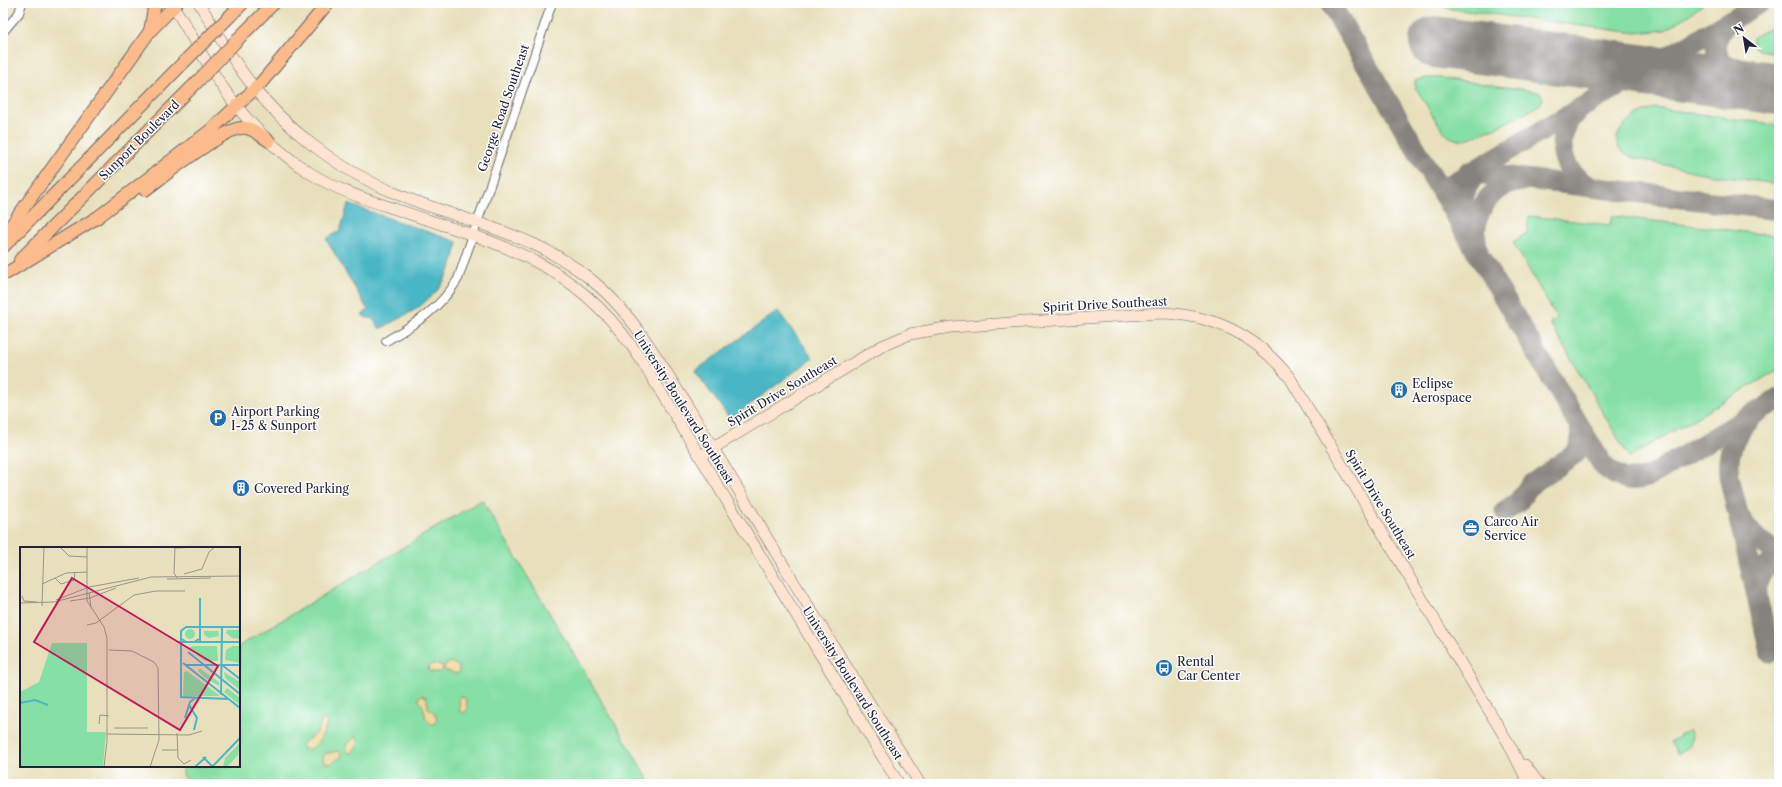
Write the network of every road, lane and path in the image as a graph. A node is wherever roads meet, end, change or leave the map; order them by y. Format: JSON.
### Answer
{"nodes":[{"id":1,"x":22,"y":3,"type":"edge"},
{"id":2,"x":155,"y":3,"type":"edge"},
{"id":3,"x":199,"y":3,"type":"edge"},
{"id":4,"x":243,"y":3,"type":"edge"},
{"id":5,"x":274,"y":3,"type":"edge"},
{"id":6,"x":328,"y":3,"type":"edge"},
{"id":7,"x":552,"y":3,"type":"edge"},
{"id":8,"x":174,"y":4,"type":"edge"},
{"id":9,"x":150,"y":31,"type":"junction"},
{"id":10,"x":3,"y":32,"type":"edge"},
{"id":11,"x":255,"y":89,"type":"junction"},
{"id":12,"x":236,"y":106,"type":"junction"},
{"id":13,"x":269,"y":141,"type":"junction"},
{"id":14,"x":98,"y":217,"type":"junction"},
{"id":15,"x":478,"y":222,"type":"junction"},
{"id":16,"x":473,"y":235,"type":"junction"},
{"id":17,"x":3,"y":237,"type":"edge"},
{"id":18,"x":3,"y":247,"type":"edge"},
{"id":19,"x":5,"y":275,"type":"edge"},
{"id":20,"x":386,"y":341,"type":"dead end"},
{"id":21,"x":713,"y":447,"type":"junction"},
{"id":22,"x":700,"y":456,"type":"junction"},
{"id":23,"x":1509,"y":744,"type":"junction"},
{"id":24,"x":899,"y":784,"type":"edge"},
{"id":25,"x":920,"y":784,"type":"edge"},
{"id":26,"x":1529,"y":784,"type":"edge"},
{"id":27,"x":1540,"y":784,"type":"edge"}],
"edges":[{"from":1,"to":10,"type":"street"},
{"from":2,"to":9,"type":"main road"},
{"from":3,"to":11,"type":"main road","name":"University Boulevard Southeast"},
{"from":4,"to":18,"type":"main road","name":"Sunport Boulevard","bridge":true},
{"from":5,"to":19,"type":"main road","name":"Sunport Boulevard","bridge":true},
{"from":6,"to":11,"type":"main road"},
{"from":7,"to":15,"type":"street","name":"George Road Southeast"},
{"from":8,"to":9,"type":"main road"},
{"from":8,"to":12,"type":"main road","name":"University Boulevard Southeast"},
{"from":9,"to":17,"type":"main road"},
{"from":11,"to":12,"type":"main road"},
{"from":11,"to":15,"type":"main road","name":"University Boulevard Southeast"},
{"from":12,"to":13,"type":"main road","name":"University Boulevard Southeast"},
{"from":12,"to":14,"type":"main road"},
{"from":13,"to":14,"type":"main road"},
{"from":13,"to":16,"type":"main road","name":"University Boulevard Southeast"},
{"from":14,"to":19,"type":"main road"},
{"from":15,"to":16,"type":"street","name":"George Road Southeast"},
{"from":15,"to":21,"type":"main road","name":"University Boulevard Southeast"},
{"from":16,"to":20,"type":"street","name":"George Road Southeast"},
{"from":16,"to":22,"type":"main road","name":"University Boulevard Southeast"},
{"from":21,"to":22,"type":"main road","name":"Spirit Drive Southeast"},
{"from":21,"to":23,"type":"main road","name":"Spirit Drive Southeast"},
{"from":21,"to":25,"type":"main road","name":"University Boulevard Southeast"},
{"from":22,"to":24,"type":"main road","name":"University Boulevard Southeast"},
{"from":23,"to":26,"type":"main road"},
{"from":23,"to":27,"type":"main road"}]}
